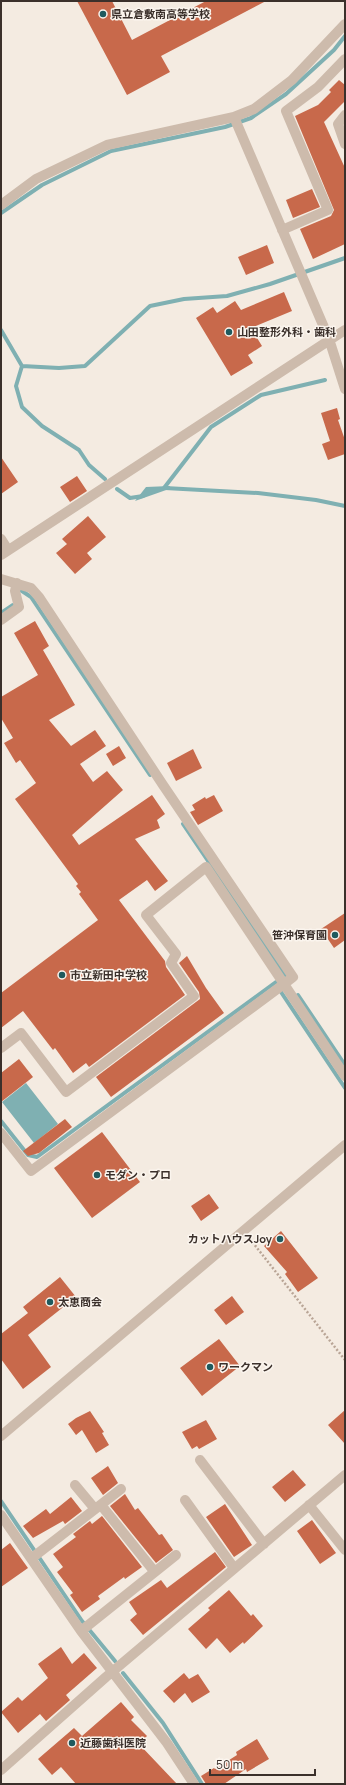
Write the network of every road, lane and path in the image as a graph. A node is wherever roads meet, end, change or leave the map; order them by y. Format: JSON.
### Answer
{"nodes":[{"id":1,"x":345,"y":24,"type":"edge"},
{"id":2,"x":345,"y":59,"type":"edge"},
{"id":3,"x":345,"y":115,"type":"edge"},
{"id":4,"x":235,"y":119,"type":"junction"},
{"id":5,"x":343,"y":129,"type":"edge"},
{"id":6,"x":345,"y":144,"type":"edge"},
{"id":7,"x":1,"y":205,"type":"edge"},
{"id":8,"x":282,"y":230,"type":"junction"},
{"id":9,"x":345,"y":330,"type":"edge"},
{"id":10,"x":330,"y":339,"type":"junction"},
{"id":11,"x":345,"y":390,"type":"edge"},
{"id":12,"x":1,"y":539,"type":"edge"},
{"id":13,"x":4,"y":553,"type":"edge"},
{"id":14,"x":1,"y":579,"type":"edge"},
{"id":15,"x":16,"y":587,"type":"junction"},
{"id":16,"x":1,"y":620,"type":"edge"},
{"id":17,"x":280,"y":987,"type":"junction"},
{"id":18,"x":1,"y":1048,"type":"edge"},
{"id":19,"x":345,"y":1076,"type":"edge"},
{"id":20,"x":1,"y":1133,"type":"edge"},
{"id":21,"x":345,"y":1145,"type":"edge"},
{"id":22,"x":244,"y":1231,"type":"junction"},
{"id":23,"x":345,"y":1360,"type":"edge"},
{"id":24,"x":1,"y":1436,"type":"edge"},
{"id":25,"x":200,"y":1460,"type":"dead end"},
{"id":26,"x":345,"y":1475,"type":"edge"},
{"id":27,"x":75,"y":1485,"type":"dead end"},
{"id":28,"x":121,"y":1489,"type":"dead end"},
{"id":29,"x":185,"y":1500,"type":"dead end"},
{"id":30,"x":309,"y":1505,"type":"junction"},
{"id":31,"x":98,"y":1507,"type":"junction"},
{"id":32,"x":1,"y":1515,"type":"edge"},
{"id":33,"x":264,"y":1544,"type":"junction"},
{"id":34,"x":345,"y":1550,"type":"edge"},
{"id":35,"x":36,"y":1555,"type":"junction"},
{"id":36,"x":176,"y":1555,"type":"dead end"},
{"id":37,"x":234,"y":1568,"type":"junction"},
{"id":38,"x":154,"y":1571,"type":"junction"},
{"id":39,"x":85,"y":1628,"type":"junction"},
{"id":40,"x":112,"y":1672,"type":"junction"},
{"id":41,"x":1,"y":1770,"type":"edge"},
{"id":42,"x":194,"y":1784,"type":"edge"}],
"edges":[{"from":1,"to":4,"type":"street"},
{"from":2,"to":8,"type":"street"},
{"from":3,"to":5,"type":"street"},
{"from":4,"to":7,"type":"street"},
{"from":4,"to":8,"type":"street"},
{"from":5,"to":6,"type":"street"},
{"from":8,"to":10,"type":"street"},
{"from":9,"to":10,"type":"street"},
{"from":10,"to":11,"type":"street"},
{"from":10,"to":13,"type":"street"},
{"from":12,"to":13,"type":"street"},
{"from":14,"to":15,"type":"street"},
{"from":15,"to":16,"type":"street"},
{"from":15,"to":17,"type":"street"},
{"from":17,"to":18,"type":"street"},
{"from":17,"to":19,"type":"street"},
{"from":17,"to":20,"type":"street"},
{"from":21,"to":22,"type":"street"},
{"from":22,"to":23,"type":"path"},
{"from":22,"to":24,"type":"street"},
{"from":25,"to":33,"type":"street"},
{"from":26,"to":30,"type":"street"},
{"from":27,"to":31,"type":"street"},
{"from":28,"to":31,"type":"street"},
{"from":29,"to":37,"type":"street"},
{"from":30,"to":33,"type":"street"},
{"from":30,"to":34,"type":"street"},
{"from":31,"to":35,"type":"street"},
{"from":31,"to":38,"type":"street"},
{"from":32,"to":35,"type":"street"},
{"from":33,"to":37,"type":"street"},
{"from":35,"to":39,"type":"street"},
{"from":36,"to":38,"type":"street"},
{"from":37,"to":40,"type":"street"},
{"from":38,"to":39,"type":"street"},
{"from":39,"to":40,"type":"street"},
{"from":40,"to":41,"type":"street"},
{"from":40,"to":42,"type":"street"}]}
